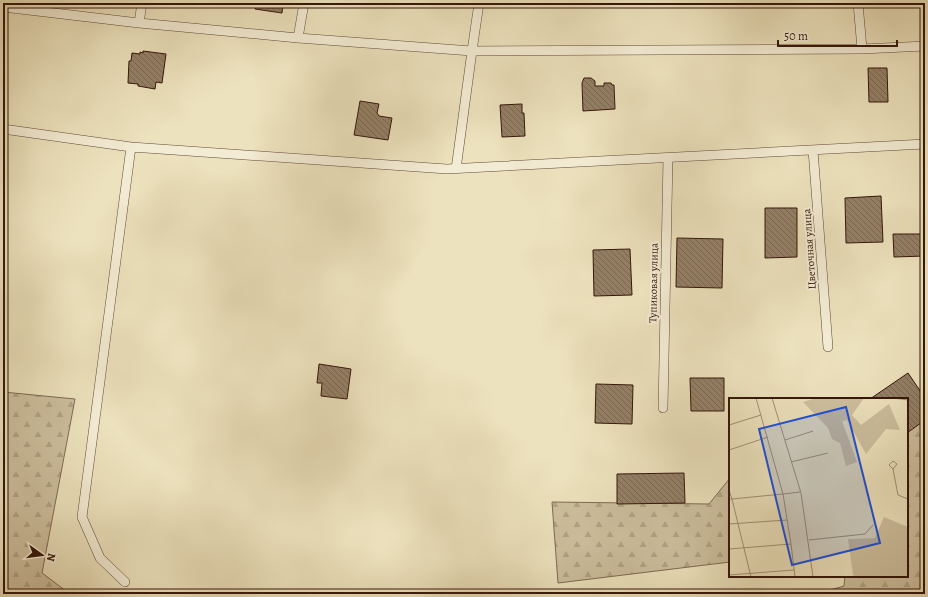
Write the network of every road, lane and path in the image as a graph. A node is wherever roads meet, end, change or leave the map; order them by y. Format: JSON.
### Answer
{"nodes":[{"id":1,"x":142,"y":3,"type":"edge"},
{"id":2,"x":304,"y":3,"type":"edge"},
{"id":3,"x":479,"y":3,"type":"edge"},
{"id":4,"x":858,"y":3,"type":"edge"},
{"id":5,"x":3,"y":7,"type":"edge"},
{"id":6,"x":139,"y":23,"type":"junction"},
{"id":7,"x":298,"y":38,"type":"junction"},
{"id":8,"x":925,"y":46,"type":"edge"},
{"id":9,"x":862,"y":49,"type":"junction"},
{"id":10,"x":472,"y":51,"type":"junction"},
{"id":11,"x":3,"y":129,"type":"edge"},
{"id":12,"x":925,"y":144,"type":"edge"},
{"id":13,"x":131,"y":147,"type":"junction"},
{"id":14,"x":813,"y":150,"type":"junction"},
{"id":15,"x":668,"y":158,"type":"junction"},
{"id":16,"x":456,"y":169,"type":"junction"},
{"id":17,"x":828,"y":347,"type":"dead end"},
{"id":18,"x":662,"y":408,"type":"dead end"},
{"id":19,"x":125,"y":582,"type":"dead end"}],
"edges":[{"from":1,"to":6,"type":"lane"},
{"from":2,"to":7,"type":"lane"},
{"from":3,"to":10,"type":"lane"},
{"from":4,"to":9,"type":"lane"},
{"from":5,"to":6,"type":"lane"},
{"from":6,"to":7,"type":"lane"},
{"from":7,"to":10,"type":"lane"},
{"from":8,"to":9,"type":"lane"},
{"from":9,"to":10,"type":"lane"},
{"from":10,"to":16,"type":"lane"},
{"from":11,"to":13,"type":"lane"},
{"from":12,"to":14,"type":"lane"},
{"from":13,"to":16,"type":"lane"},
{"from":13,"to":19,"type":"lane"},
{"from":14,"to":15,"type":"lane"},
{"from":14,"to":17,"type":"lane","name":"Цветочная улица"},
{"from":15,"to":16,"type":"lane"},
{"from":15,"to":18,"type":"lane","name":"Тупиковая улица"}]}
